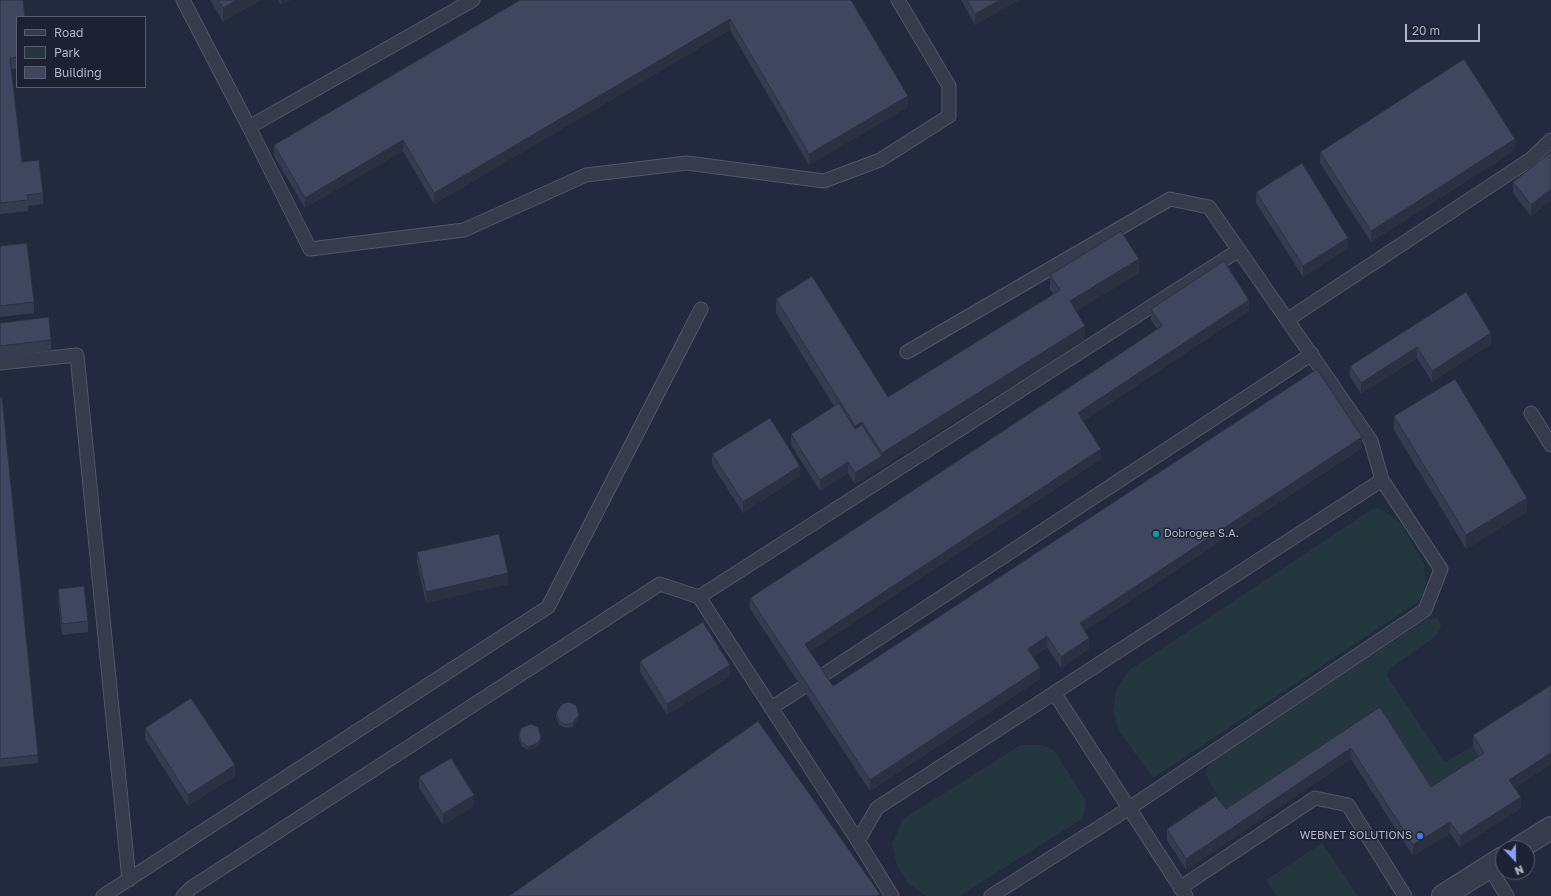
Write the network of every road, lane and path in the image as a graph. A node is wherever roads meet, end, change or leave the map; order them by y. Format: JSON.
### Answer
{"nodes":[{"id":1,"x":183,"y":0,"type":"edge"},
{"id":2,"x":473,"y":0,"type":"edge"},
{"id":3,"x":898,"y":0,"type":"edge"},
{"id":4,"x":249,"y":126,"type":"junction"},
{"id":5,"x":1551,"y":140,"type":"edge"},
{"id":6,"x":1240,"y":250,"type":"junction"},
{"id":7,"x":701,"y":309,"type":"dead end"},
{"id":8,"x":1288,"y":320,"type":"junction"},
{"id":9,"x":907,"y":352,"type":"dead end"},
{"id":10,"x":1312,"y":354,"type":"junction"},
{"id":11,"x":0,"y":363,"type":"edge"},
{"id":12,"x":1531,"y":413,"type":"dead end"},
{"id":13,"x":1551,"y":445,"type":"edge"},
{"id":14,"x":1382,"y":480,"type":"junction"},
{"id":15,"x":699,"y":597,"type":"junction"},
{"id":16,"x":820,"y":677,"type":"edge"},
{"id":17,"x":802,"y":688,"type":"edge"},
{"id":18,"x":1055,"y":694,"type":"junction"},
{"id":19,"x":771,"y":708,"type":"junction"},
{"id":20,"x":1128,"y":809,"type":"junction"},
{"id":21,"x":1551,"y":828,"type":"edge"},
{"id":22,"x":1532,"y":840,"type":"edge"},
{"id":23,"x":858,"y":841,"type":"junction"},
{"id":24,"x":1495,"y":864,"type":"edge"},
{"id":25,"x":129,"y":880,"type":"junction"},
{"id":26,"x":1502,"y":880,"type":"edge"},
{"id":27,"x":1183,"y":892,"type":"edge"},
{"id":28,"x":103,"y":896,"type":"edge"},
{"id":29,"x":183,"y":896,"type":"edge"},
{"id":30,"x":892,"y":896,"type":"edge"},
{"id":31,"x":991,"y":896,"type":"edge"},
{"id":32,"x":1405,"y":896,"type":"edge"},
{"id":33,"x":1443,"y":896,"type":"edge"},
{"id":34,"x":1507,"y":896,"type":"edge"}],
"edges":[{"from":1,"to":4,"type":"lane"},
{"from":2,"to":4,"type":"lane"},
{"from":3,"to":4,"type":"lane"},
{"from":5,"to":8,"type":"lane"},
{"from":6,"to":8,"type":"lane"},
{"from":6,"to":9,"type":"lane"},
{"from":6,"to":15,"type":"lane"},
{"from":7,"to":25,"type":"lane"},
{"from":8,"to":10,"type":"lane"},
{"from":10,"to":14,"type":"lane"},
{"from":10,"to":16,"type":"lane"},
{"from":11,"to":25,"type":"lane"},
{"from":12,"to":13,"type":"lane"},
{"from":14,"to":18,"type":"lane"},
{"from":14,"to":20,"type":"lane"},
{"from":15,"to":19,"type":"lane"},
{"from":15,"to":29,"type":"lane"},
{"from":17,"to":19,"type":"lane"},
{"from":18,"to":20,"type":"lane"},
{"from":18,"to":23,"type":"lane"},
{"from":19,"to":23,"type":"lane"},
{"from":20,"to":27,"type":"lane"},
{"from":20,"to":31,"type":"lane"},
{"from":21,"to":22,"type":"street"},
{"from":23,"to":30,"type":"lane"},
{"from":24,"to":33,"type":"street"},
{"from":25,"to":28,"type":"lane"},
{"from":26,"to":34,"type":"lane"},
{"from":27,"to":32,"type":"lane"}]}
